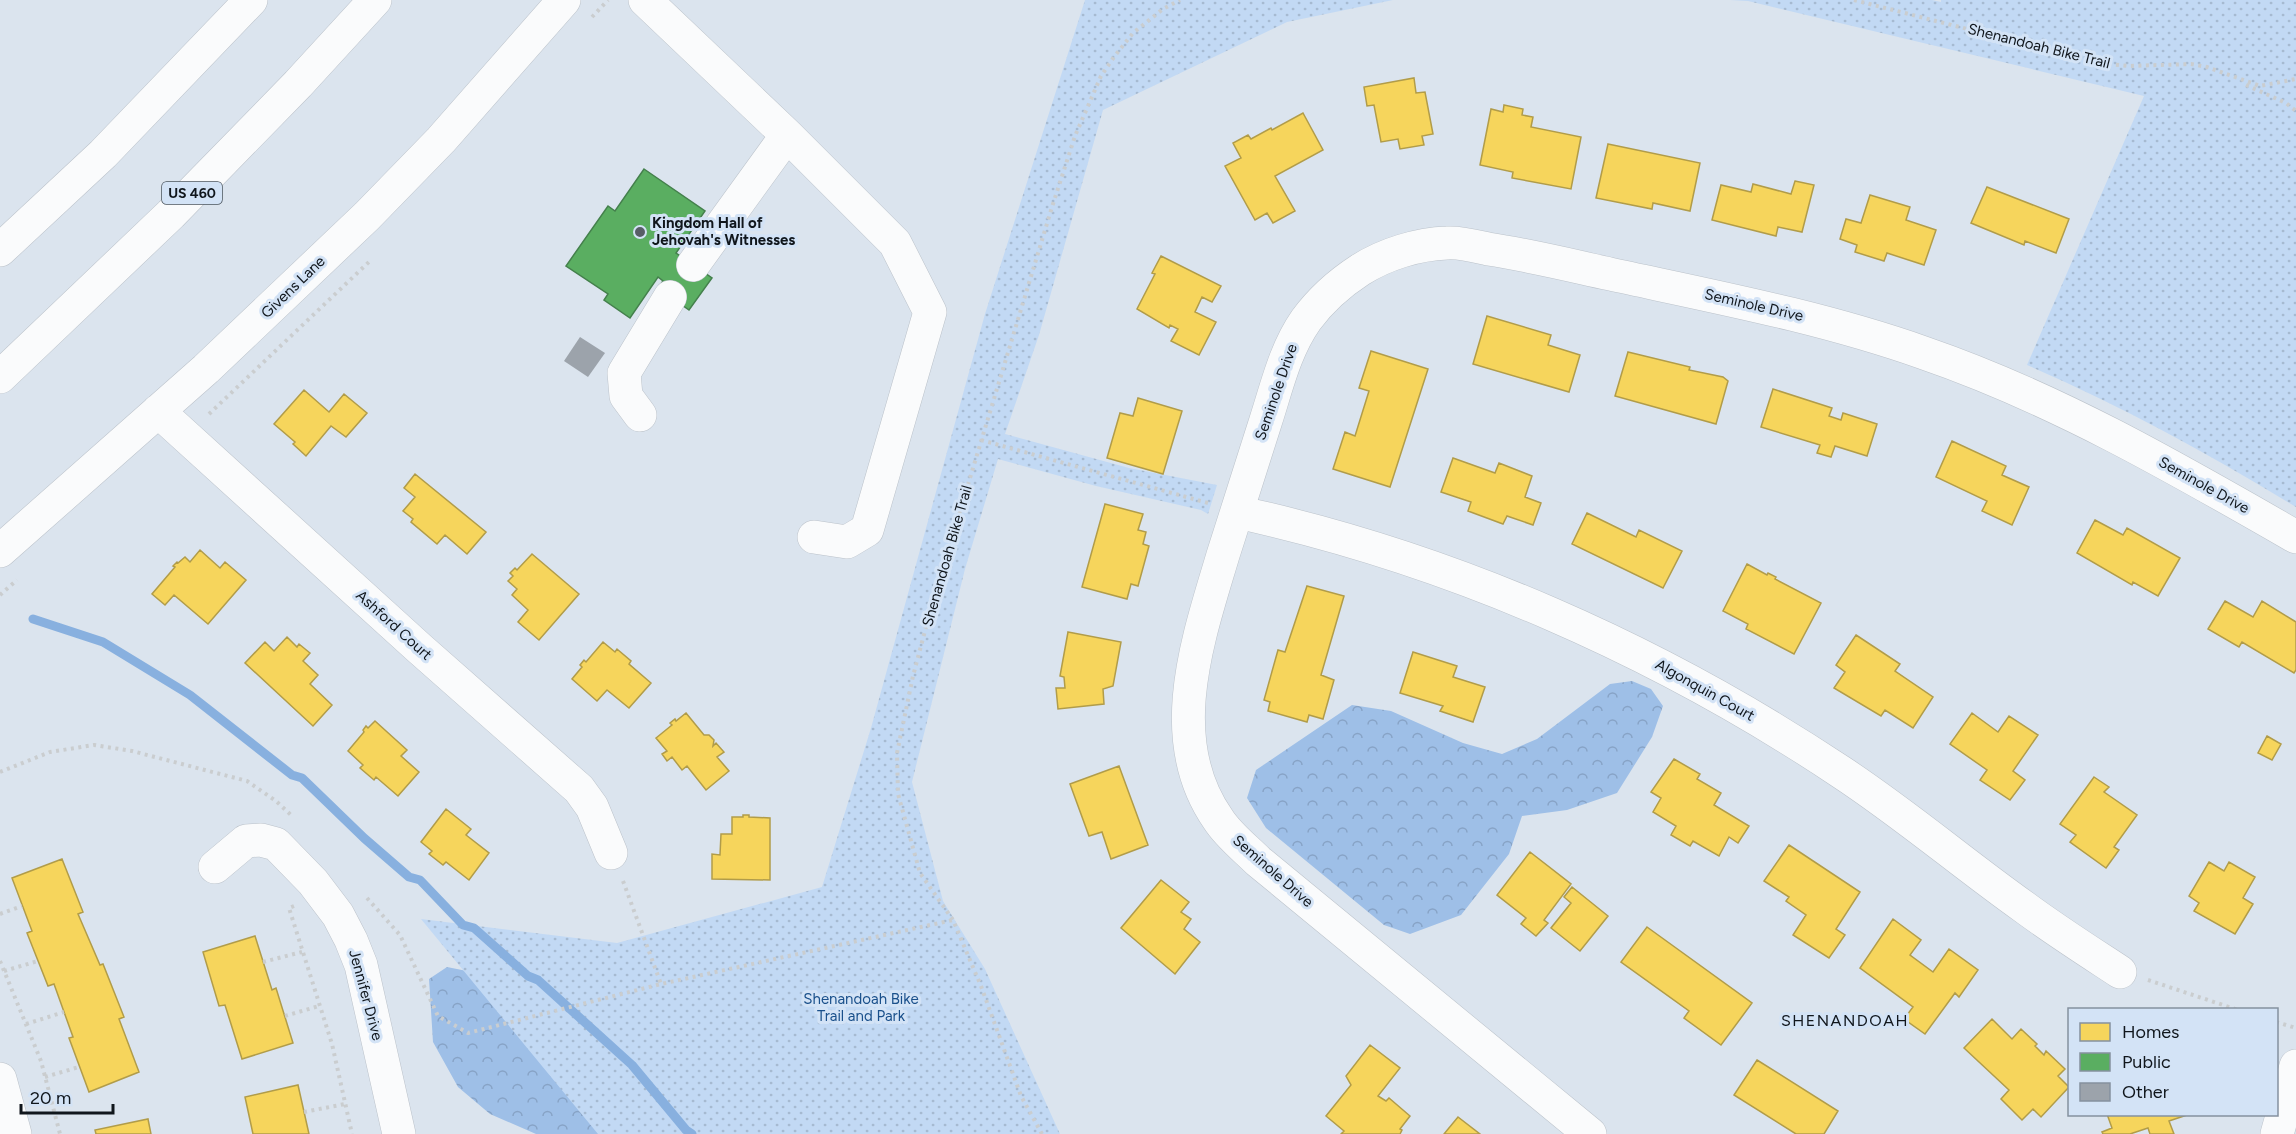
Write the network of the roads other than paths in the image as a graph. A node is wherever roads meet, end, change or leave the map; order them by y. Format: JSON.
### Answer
{"nodes":[{"id":1,"x":251,"y":0,"type":"edge"},
{"id":2,"x":375,"y":0,"type":"edge"},
{"id":3,"x":564,"y":0,"type":"edge"},
{"id":4,"x":645,"y":0,"type":"edge"},
{"id":5,"x":787,"y":135,"type":"junction"},
{"id":6,"x":0,"y":250,"type":"edge"},
{"id":7,"x":702,"y":253,"type":"dead end"},
{"id":8,"x":670,"y":297,"type":"dead end"},
{"id":9,"x":0,"y":377,"type":"edge"},
{"id":10,"x":158,"y":411,"type":"junction"},
{"id":11,"x":640,"y":415,"type":"dead end"},
{"id":12,"x":1237,"y":512,"type":"junction"},
{"id":13,"x":814,"y":537,"type":"dead end"},
{"id":14,"x":2296,"y":537,"type":"edge"},
{"id":15,"x":0,"y":551,"type":"edge"},
{"id":16,"x":611,"y":853,"type":"road end"},
{"id":17,"x":215,"y":867,"type":"dead end"},
{"id":18,"x":2120,"y":972,"type":"road end"},
{"id":19,"x":2296,"y":1066,"type":"edge"},
{"id":20,"x":0,"y":1079,"type":"edge"},
{"id":21,"x":15,"y":1134,"type":"edge"},
{"id":22,"x":399,"y":1134,"type":"edge"},
{"id":23,"x":1590,"y":1134,"type":"edge"},
{"id":24,"x":2277,"y":1134,"type":"edge"}],
"edges":[{"from":1,"to":6,"type":"main road"},
{"from":2,"to":9,"type":"main road","number":"US 460"},
{"from":3,"to":10,"type":"main road","name":"Givens Lane"},
{"from":4,"to":5,"type":"main road"},
{"from":5,"to":7,"type":"main road"},
{"from":5,"to":13,"type":"main road"},
{"from":8,"to":11,"type":"main road"},
{"from":10,"to":15,"type":"main road","name":"Givens Lane"},
{"from":10,"to":16,"type":"main road","name":"Ashford Court"},
{"from":12,"to":14,"type":"main road","name":"Seminole Drive"},
{"from":12,"to":18,"type":"main road","name":"Algonquin Court"},
{"from":12,"to":23,"type":"main road","name":"Seminole Drive"},
{"from":17,"to":22,"type":"main road","name":"Jennifer Drive"},
{"from":19,"to":24,"type":"main road"},
{"from":20,"to":21,"type":"main road"}]}
